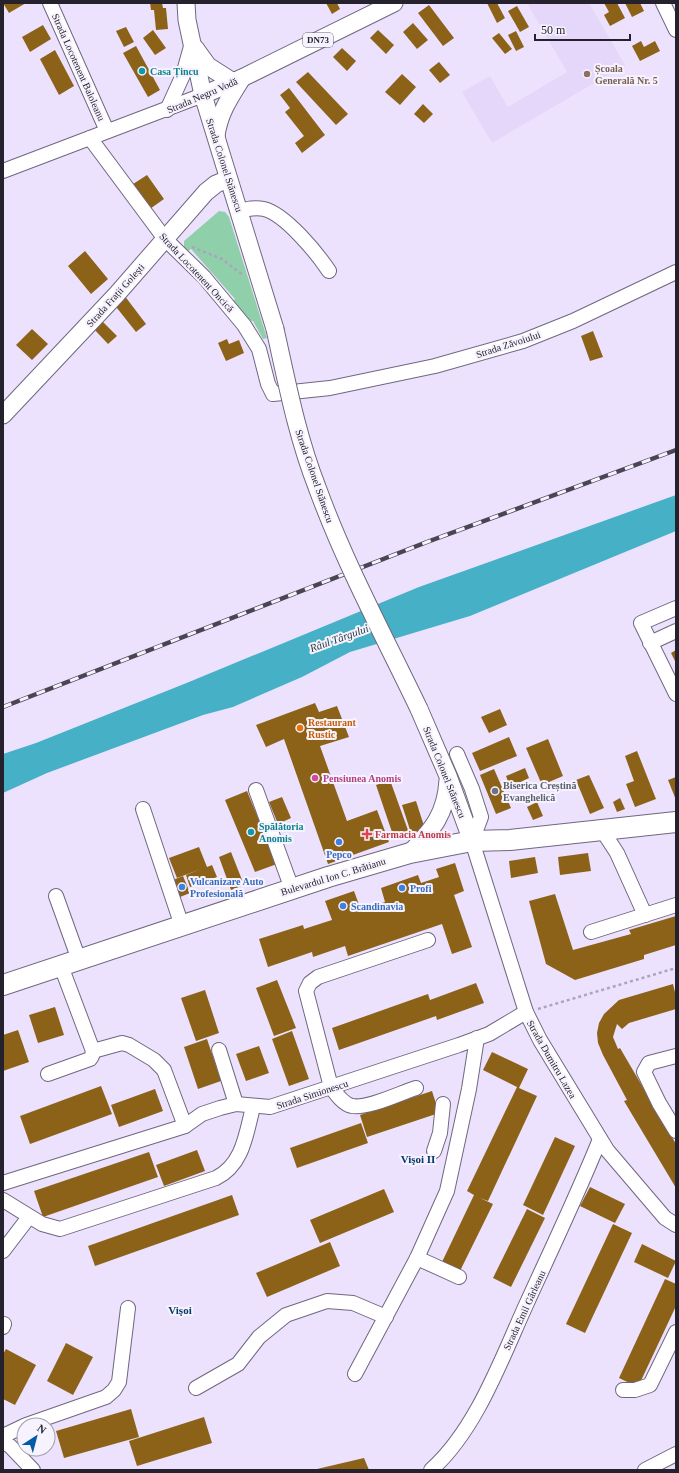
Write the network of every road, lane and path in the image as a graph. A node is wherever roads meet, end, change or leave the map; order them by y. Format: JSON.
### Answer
{"nodes":[{"id":1,"x":50,"y":3,"type":"edge"},
{"id":2,"x":186,"y":3,"type":"edge"},
{"id":3,"x":394,"y":3,"type":"edge"},
{"id":4,"x":663,"y":3,"type":"edge"},
{"id":5,"x":676,"y":30,"type":"edge"},
{"id":6,"x":192,"y":43,"type":"junction"},
{"id":7,"x":238,"y":80,"type":"junction"},
{"id":8,"x":203,"y":95,"type":"junction"},
{"id":9,"x":167,"y":110,"type":"junction"},
{"id":10,"x":107,"y":131,"type":"junction"},
{"id":11,"x":90,"y":138,"type":"junction"},
{"id":12,"x":216,"y":140,"type":"junction"},
{"id":13,"x":3,"y":172,"type":"edge"},
{"id":14,"x":228,"y":179,"type":"junction"},
{"id":15,"x":239,"y":211,"type":"junction"},
{"id":16,"x":165,"y":239,"type":"junction"},
{"id":17,"x":188,"y":246,"type":"dead end"},
{"id":18,"x":329,"y":271,"type":"dead end"},
{"id":19,"x":676,"y":272,"type":"edge"},
{"id":20,"x":263,"y":289,"type":"junction"},
{"id":21,"x":273,"y":394,"type":"joint"},
{"id":22,"x":3,"y":415,"type":"edge"},
{"id":23,"x":676,"y":608,"type":"edge"},
{"id":24,"x":676,"y":631,"type":"edge"},
{"id":25,"x":650,"y":643,"type":"junction"},
{"id":26,"x":676,"y":694,"type":"edge"},
{"id":27,"x":457,"y":754,"type":"dead end"},
{"id":28,"x":448,"y":776,"type":"junction"},
{"id":29,"x":256,"y":790,"type":"dead end"},
{"id":30,"x":143,"y":809,"type":"dead end"},
{"id":31,"x":676,"y":822,"type":"edge"},
{"id":32,"x":602,"y":830,"type":"junction"},
{"id":33,"x":472,"y":841,"type":"junction"},
{"id":34,"x":410,"y":852,"type":"junction"},
{"id":35,"x":292,"y":889,"type":"junction"},
{"id":36,"x":56,"y":896,"type":"dead end"},
{"id":37,"x":676,"y":905,"type":"edge"},
{"id":38,"x":645,"y":915,"type":"junction"},
{"id":39,"x":182,"y":926,"type":"junction"},
{"id":40,"x":591,"y":932,"type":"dead end"},
{"id":41,"x":428,"y":940,"type":"dead end"},
{"id":42,"x":70,"y":963,"type":"junction"},
{"id":43,"x":676,"y":968,"type":"edge"},
{"id":44,"x":3,"y":985,"type":"edge"},
{"id":45,"x":526,"y":1012,"type":"junction"},
{"id":46,"x":477,"y":1038,"type":"junction"},
{"id":47,"x":219,"y":1050,"type":"dead end"},
{"id":48,"x":93,"y":1051,"type":"junction"},
{"id":49,"x":676,"y":1056,"type":"edge"},
{"id":50,"x":48,"y":1074,"type":"dead end"},
{"id":51,"x":331,"y":1087,"type":"junction"},
{"id":52,"x":416,"y":1088,"type":"dead end"},
{"id":53,"x":236,"y":1104,"type":"junction"},
{"id":54,"x":443,"y":1104,"type":"dead end"},
{"id":55,"x":253,"y":1107,"type":"junction"},
{"id":56,"x":185,"y":1126,"type":"junction"},
{"id":57,"x":676,"y":1131,"type":"edge"},
{"id":58,"x":440,"y":1133,"type":"junction"},
{"id":59,"x":459,"y":1137,"type":"junction"},
{"id":60,"x":600,"y":1139,"type":"junction"},
{"id":61,"x":434,"y":1151,"type":"dead end"},
{"id":62,"x":3,"y":1184,"type":"edge"},
{"id":63,"x":3,"y":1200,"type":"edge"},
{"id":64,"x":29,"y":1217,"type":"junction"},
{"id":65,"x":676,"y":1225,"type":"edge"},
{"id":66,"x":3,"y":1251,"type":"edge"},
{"id":67,"x":417,"y":1258,"type":"junction"},
{"id":68,"x":459,"y":1278,"type":"dead end"},
{"id":69,"x":128,"y":1308,"type":"dead end"},
{"id":70,"x":386,"y":1317,"type":"junction"},
{"id":71,"x":676,"y":1332,"type":"edge"},
{"id":72,"x":355,"y":1374,"type":"dead end"},
{"id":73,"x":196,"y":1388,"type":"dead end"},
{"id":74,"x":624,"y":1390,"type":"dead end"},
{"id":75,"x":48,"y":1417,"type":"edge"},
{"id":76,"x":16,"y":1430,"type":"edge"},
{"id":77,"x":3,"y":1436,"type":"edge"},
{"id":78,"x":3,"y":1442,"type":"edge"},
{"id":79,"x":676,"y":1454,"type":"edge"},
{"id":80,"x":33,"y":1470,"type":"edge"},
{"id":81,"x":431,"y":1470,"type":"edge"},
{"id":82,"x":644,"y":1470,"type":"edge"}],
"edges":[{"from":1,"to":10,"type":"street","name":"Strada Locotenent Baloleanu"},
{"from":2,"to":6,"type":"main road","name":"Strada Colonel Stănescu"},
{"from":3,"to":7,"type":"main road","name":"Strada Negru Vodă","number":"DN73"},
{"from":4,"to":5,"type":"street"},
{"from":6,"to":7,"type":"main road"},
{"from":6,"to":8,"type":"main road","name":"Strada Colonel Stănescu"},
{"from":6,"to":9,"type":"street"},
{"from":7,"to":8,"type":"main road","name":"Strada Negru Vodă","number":"DN73"},
{"from":7,"to":12,"type":"main road"},
{"from":8,"to":9,"type":"street","name":"Strada Negru Vodă","number":"DN73"},
{"from":8,"to":12,"type":"main road","name":"Strada Colonel Stănescu"},
{"from":9,"to":10,"type":"street","name":"Strada Negru Vodă","number":"DN73"},
{"from":10,"to":11,"type":"street","name":"Strada Negru Vodă","number":"DN73"},
{"from":11,"to":13,"type":"street","name":"Strada Negru Vodă","number":"DN73"},
{"from":11,"to":16,"type":"street","name":"Strada Locotenent Oncică"},
{"from":12,"to":14,"type":"main road","name":"Strada Colonel Stănescu"},
{"from":14,"to":15,"type":"main road","name":"Strada Colonel Stănescu"},
{"from":14,"to":16,"type":"main road","name":"Strada Frații Golești"},
{"from":15,"to":18,"type":"street"},
{"from":15,"to":20,"type":"main road","name":"Strada Colonel Stănescu"},
{"from":16,"to":21,"type":"street","name":"Strada Locotenent Oncică"},
{"from":16,"to":22,"type":"main road","name":"Strada Frații Golești"},
{"from":17,"to":20,"type":"path"},
{"from":19,"to":21,"type":"street","name":"Strada Zăvoiului"},
{"from":20,"to":28,"type":"main road","name":"Strada Colonel Stănescu","bridge":true},
{"from":23,"to":25,"type":"street"},
{"from":24,"to":25,"type":"street"},
{"from":25,"to":26,"type":"street"},
{"from":27,"to":33,"type":"street"},
{"from":28,"to":33,"type":"main road","name":"Strada Colonel Stănescu"},
{"from":28,"to":34,"type":"main road"},
{"from":29,"to":35,"type":"street"},
{"from":30,"to":39,"type":"street"},
{"from":31,"to":32,"type":"highway","name":"Bulevardul Ion C. Brătianu"},
{"from":32,"to":33,"type":"highway","name":"Bulevardul Ion C. Brătianu"},
{"from":32,"to":38,"type":"street"},
{"from":33,"to":34,"type":"highway","name":"Bulevardul Ion C. Brătianu"},
{"from":33,"to":45,"type":"street","name":"Strada Dumitru Lazea"},
{"from":34,"to":35,"type":"highway","name":"Bulevardul Ion C. Brătianu"},
{"from":35,"to":39,"type":"highway","name":"Bulevardul Ion C. Brătianu"},
{"from":36,"to":42,"type":"street"},
{"from":37,"to":38,"type":"street"},
{"from":38,"to":40,"type":"street"},
{"from":39,"to":42,"type":"highway","name":"Bulevardul Ion C. Brătianu"},
{"from":41,"to":51,"type":"street"},
{"from":42,"to":44,"type":"highway","name":"Bulevardul Ion C. Brătianu"},
{"from":42,"to":48,"type":"street"},
{"from":43,"to":45,"type":"path"},
{"from":45,"to":46,"type":"street","name":"Strada Simionescu"},
{"from":45,"to":60,"type":"street","name":"Strada Dumitru Lazea"},
{"from":46,"to":51,"type":"street","name":"Strada Simionescu"},
{"from":46,"to":59,"type":"street"},
{"from":47,"to":53,"type":"street"},
{"from":48,"to":50,"type":"street"},
{"from":48,"to":56,"type":"street"},
{"from":49,"to":57,"type":"street"},
{"from":51,"to":52,"type":"street"},
{"from":51,"to":55,"type":"street","name":"Strada Simionescu"},
{"from":53,"to":55,"type":"street","name":"Strada Simionescu"},
{"from":53,"to":56,"type":"street","name":"Strada Simionescu"},
{"from":54,"to":58,"type":"street"},
{"from":55,"to":64,"type":"street"},
{"from":56,"to":62,"type":"street","name":"Strada Simionescu"},
{"from":58,"to":59,"type":"street"},
{"from":58,"to":61,"type":"street"},
{"from":59,"to":67,"type":"street"},
{"from":60,"to":65,"type":"street","name":"Strada Dumitru Lazea"},
{"from":60,"to":81,"type":"street","name":"Strada Emil Gârleanu"},
{"from":63,"to":64,"type":"street"},
{"from":64,"to":66,"type":"street"},
{"from":67,"to":68,"type":"street"},
{"from":67,"to":70,"type":"street"},
{"from":69,"to":75,"type":"street"},
{"from":70,"to":72,"type":"street"},
{"from":70,"to":73,"type":"street"},
{"from":71,"to":74,"type":"street"},
{"from":76,"to":77,"type":"street"},
{"from":78,"to":80,"type":"street"},
{"from":79,"to":82,"type":"street"}]}
